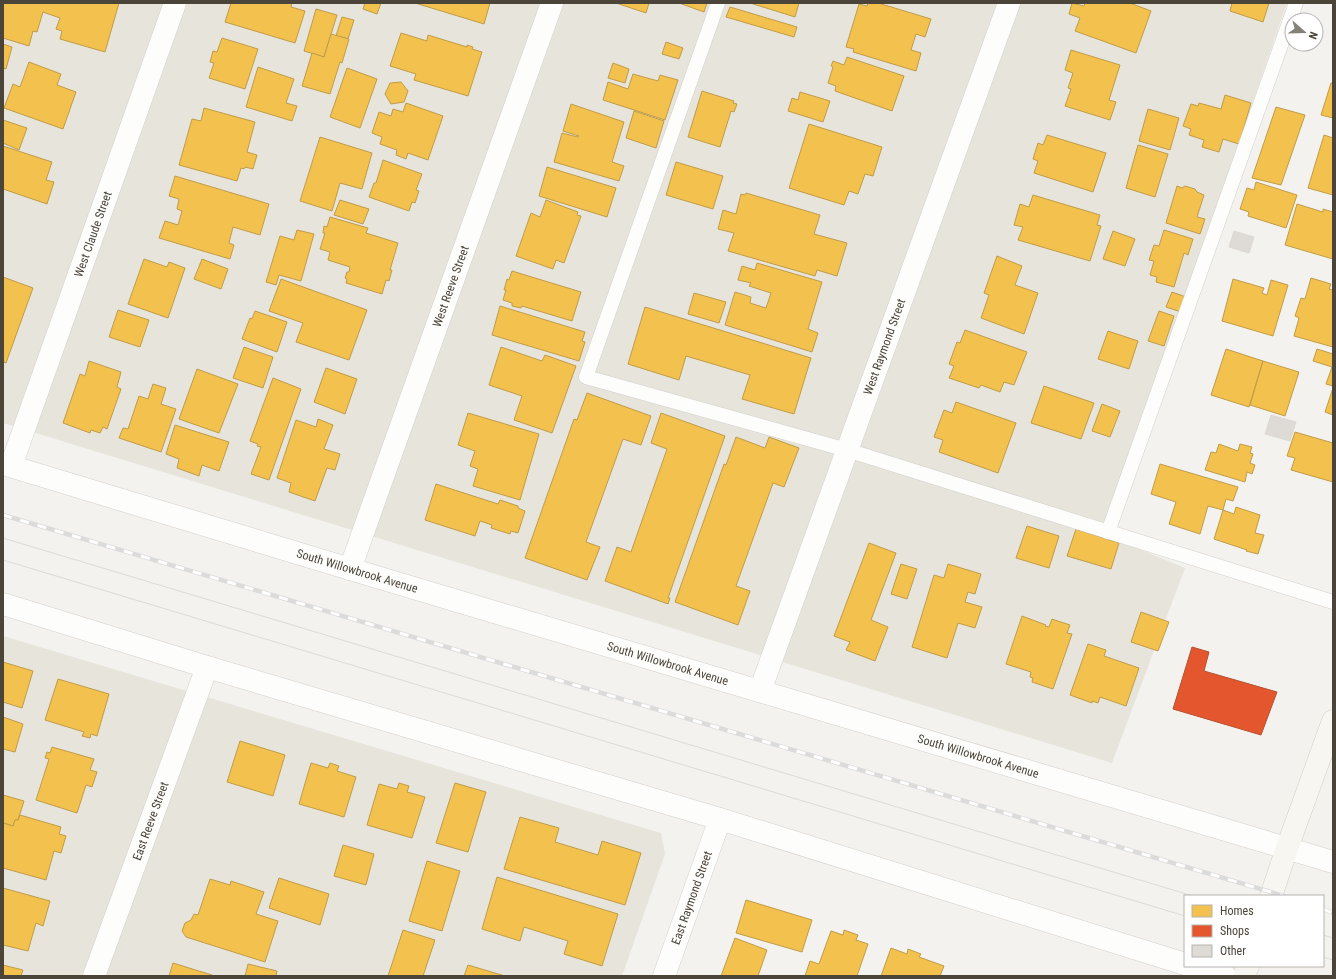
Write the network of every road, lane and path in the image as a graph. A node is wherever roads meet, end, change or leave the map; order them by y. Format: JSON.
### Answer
{"nodes":[{"id":1,"x":175,"y":3,"type":"edge"},
{"id":2,"x":552,"y":3,"type":"edge"},
{"id":3,"x":718,"y":3,"type":"edge"},
{"id":4,"x":1009,"y":3,"type":"edge"},
{"id":5,"x":1296,"y":3,"type":"edge"},
{"id":6,"x":847,"y":450,"type":"junction"},
{"id":7,"x":7,"y":465,"type":"edge"},
{"id":8,"x":1108,"y":532,"type":"junction"},
{"id":9,"x":350,"y":569,"type":"junction"},
{"id":10,"x":1333,"y":602,"type":"edge"},
{"id":11,"x":3,"y":604,"type":"edge"},
{"id":12,"x":207,"y":667,"type":"junction"},
{"id":13,"x":760,"y":691,"type":"junction"},
{"id":14,"x":1333,"y":721,"type":"edge"},
{"id":15,"x":720,"y":819,"type":"junction"},
{"id":16,"x":1287,"y":848,"type":"junction"},
{"id":17,"x":1333,"y":862,"type":"edge"},
{"id":18,"x":1272,"y":894,"type":"edge"},
{"id":19,"x":1184,"y":964,"type":"edge"},
{"id":20,"x":1196,"y":967,"type":"edge"},
{"id":21,"x":94,"y":976,"type":"edge"},
{"id":22,"x":664,"y":976,"type":"edge"},
{"id":23,"x":1225,"y":976,"type":"edge"}],
"edges":[{"from":1,"to":7,"type":"street","name":"West Claude Street"},
{"from":2,"to":9,"type":"street","name":"West Reeve Street"},
{"from":3,"to":6,"type":"lane"},
{"from":4,"to":6,"type":"street","name":"West Raymond Street"},
{"from":5,"to":8,"type":"lane"},
{"from":6,"to":8,"type":"lane"},
{"from":6,"to":13,"type":"street","name":"West Raymond Street"},
{"from":7,"to":9,"type":"street","name":"South Willowbrook Avenue"},
{"from":8,"to":10,"type":"lane"},
{"from":9,"to":13,"type":"street","name":"South Willowbrook Avenue"},
{"from":11,"to":12,"type":"street"},
{"from":12,"to":15,"type":"street"},
{"from":12,"to":21,"type":"street","name":"East Reeve Street"},
{"from":13,"to":16,"type":"street","name":"South Willowbrook Avenue"},
{"from":14,"to":16,"type":"main road"},
{"from":15,"to":19,"type":"street"},
{"from":15,"to":22,"type":"street","name":"East Raymond Street"},
{"from":16,"to":17,"type":"street","name":"South Willowbrook Avenue"},
{"from":16,"to":18,"type":"main road"},
{"from":20,"to":23,"type":"street"}]}
